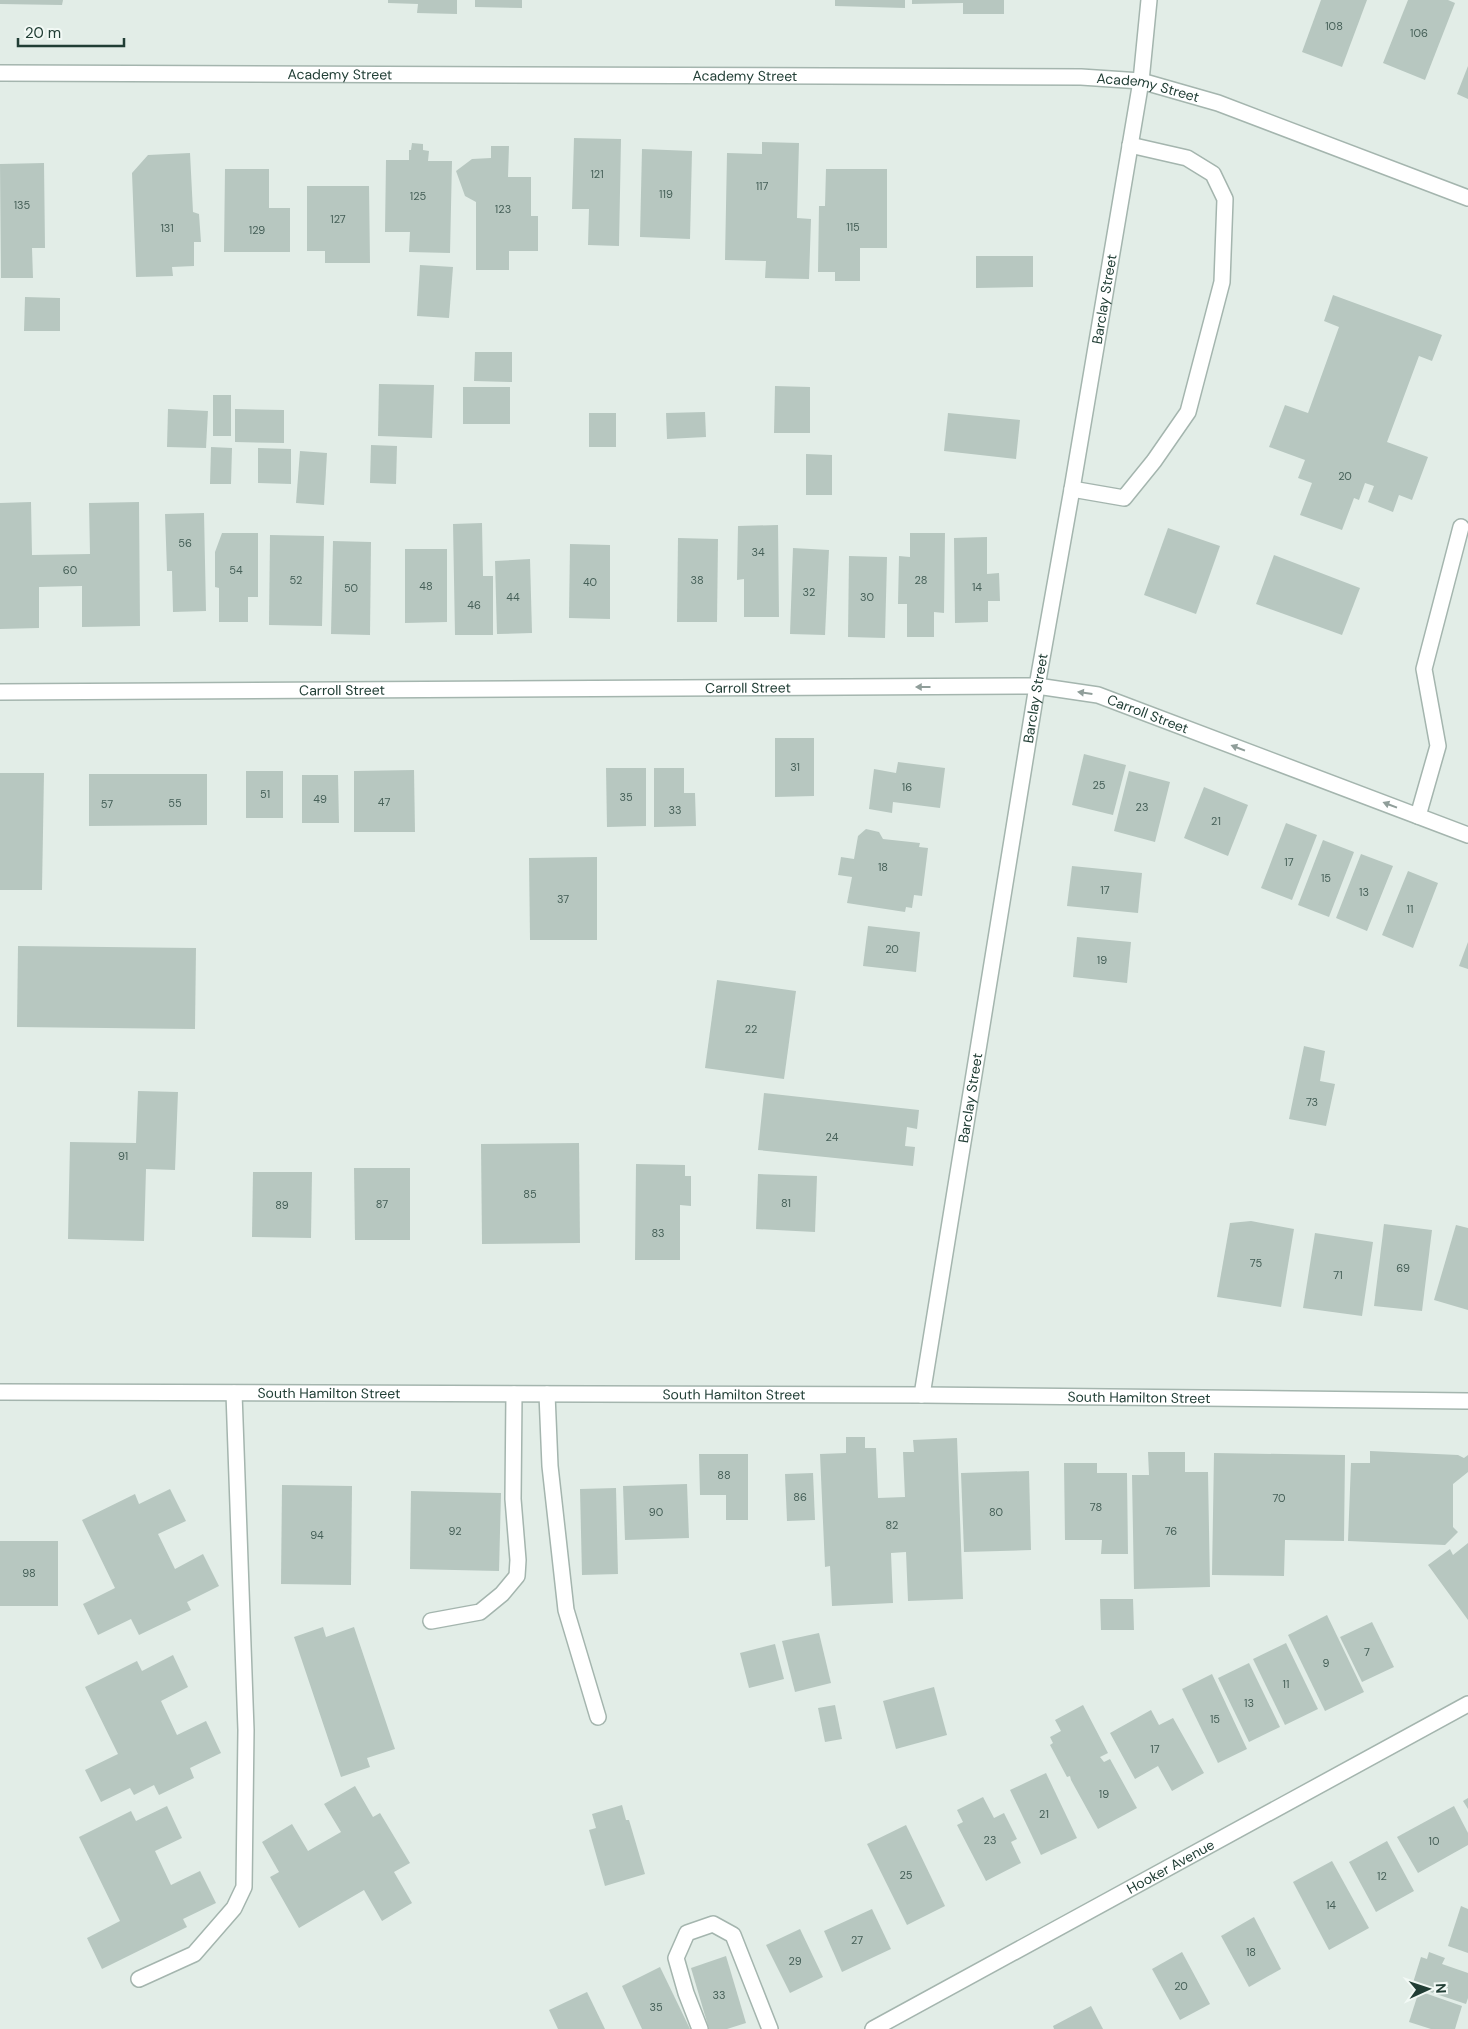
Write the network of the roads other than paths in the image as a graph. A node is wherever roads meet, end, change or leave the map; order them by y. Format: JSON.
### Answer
{"nodes":[{"id":1,"x":1149,"y":0,"type":"edge"},
{"id":2,"x":0,"y":74,"type":"edge"},
{"id":3,"x":1141,"y":81,"type":"junction"},
{"id":4,"x":1130,"y":145,"type":"junction"},
{"id":5,"x":1468,"y":198,"type":"edge"},
{"id":6,"x":1072,"y":489,"type":"junction"},
{"id":7,"x":1461,"y":528,"type":"dead end"},
{"id":8,"x":1036,"y":686,"type":"junction"},
{"id":9,"x":0,"y":692,"type":"edge"},
{"id":10,"x":1418,"y":816,"type":"junction"},
{"id":11,"x":1468,"y":835,"type":"edge"},
{"id":12,"x":0,"y":1392,"type":"edge"},
{"id":13,"x":234,"y":1393,"type":"junction"},
{"id":14,"x":514,"y":1394,"type":"junction"},
{"id":15,"x":548,"y":1394,"type":"junction"},
{"id":16,"x":922,"y":1395,"type":"junction"},
{"id":17,"x":1468,"y":1400,"type":"edge"},
{"id":18,"x":431,"y":1621,"type":"dead end"},
{"id":19,"x":1468,"y":1704,"type":"edge"},
{"id":20,"x":598,"y":1717,"type":"dead end"},
{"id":21,"x":139,"y":1979,"type":"dead end"},
{"id":22,"x":700,"y":2029,"type":"edge"},
{"id":23,"x":770,"y":2029,"type":"edge"},
{"id":24,"x":873,"y":2029,"type":"edge"}],
"edges":[{"from":1,"to":3,"type":"street","name":"Barclay Street"},
{"from":2,"to":3,"type":"street","name":"Academy Street"},
{"from":3,"to":4,"type":"street","name":"Barclay Street"},
{"from":3,"to":5,"type":"street","name":"Academy Street"},
{"from":4,"to":6,"type":"street","name":"Barclay Street"},
{"from":4,"to":6,"type":"street"},
{"from":6,"to":8,"type":"street","name":"Barclay Street"},
{"from":7,"to":10,"type":"street"},
{"from":8,"to":9,"type":"street","name":"Carroll Street","one_way":true},
{"from":10,"to":8,"type":"street","name":"Carroll Street","one_way":true},
{"from":8,"to":16,"type":"street","name":"Barclay Street"},
{"from":10,"to":11,"type":"street","name":"Carroll Street"},
{"from":12,"to":13,"type":"street","name":"South Hamilton Street"},
{"from":13,"to":14,"type":"street","name":"South Hamilton Street"},
{"from":13,"to":21,"type":"street"},
{"from":14,"to":15,"type":"street","name":"South Hamilton Street"},
{"from":14,"to":18,"type":"street"},
{"from":15,"to":16,"type":"street","name":"South Hamilton Street"},
{"from":15,"to":20,"type":"street"},
{"from":16,"to":17,"type":"street","name":"South Hamilton Street"},
{"from":19,"to":24,"type":"street","name":"Hooker Avenue"},
{"from":22,"to":23,"type":"street"}]}
